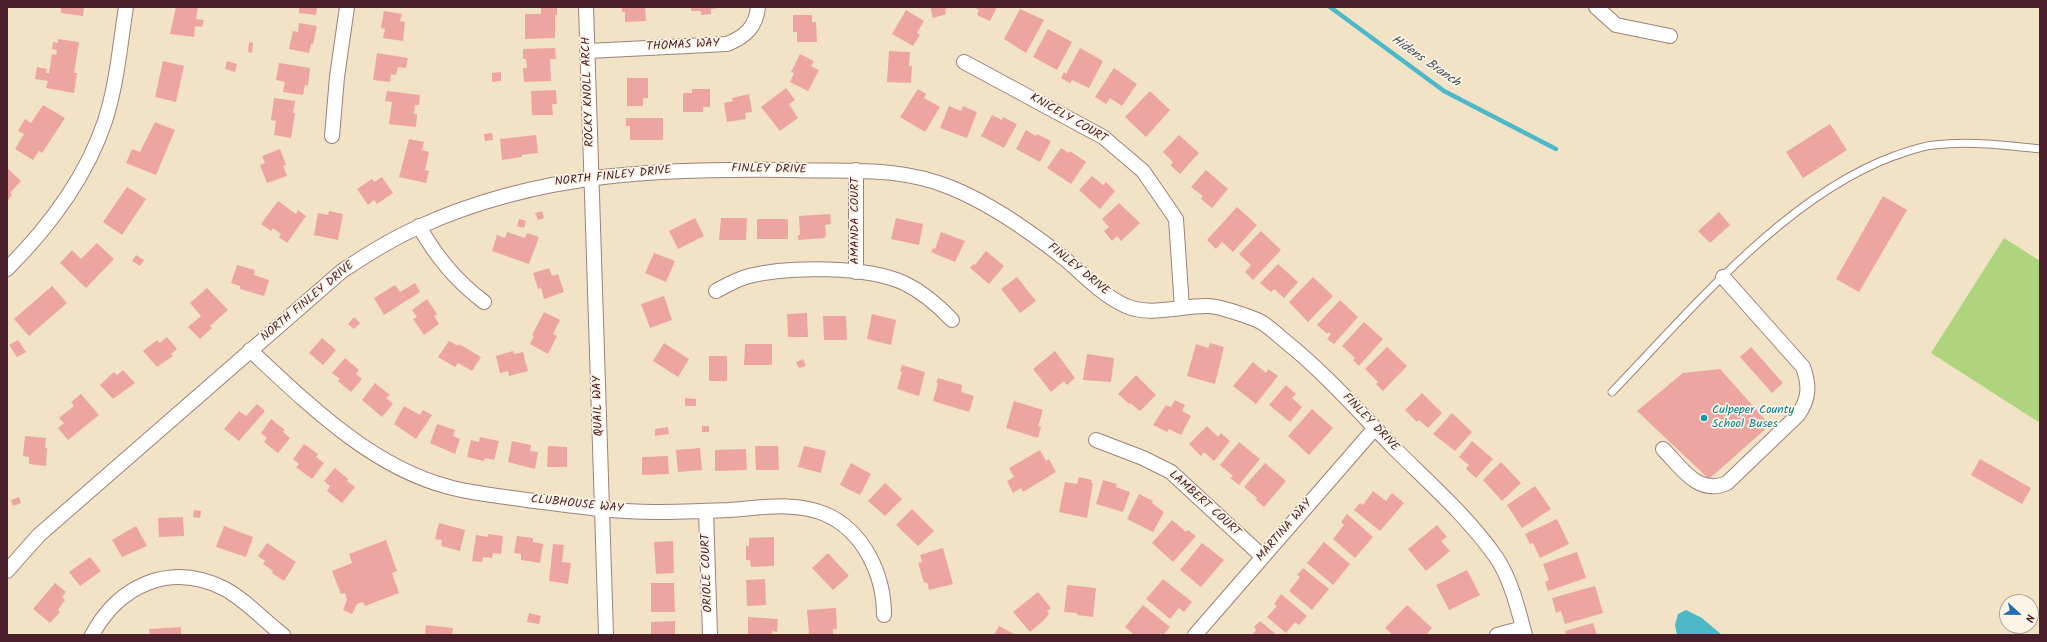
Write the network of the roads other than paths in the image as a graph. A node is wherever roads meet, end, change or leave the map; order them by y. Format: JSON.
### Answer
{"nodes":[{"id":1,"x":126,"y":7,"type":"edge"},
{"id":2,"x":347,"y":7,"type":"edge"},
{"id":3,"x":586,"y":7,"type":"edge"},
{"id":4,"x":758,"y":7,"type":"edge"},
{"id":5,"x":1596,"y":7,"type":"edge"},
{"id":6,"x":1670,"y":36,"type":"dead end"},
{"id":7,"x":588,"y":50,"type":"junction"},
{"id":8,"x":964,"y":62,"type":"dead end"},
{"id":9,"x":332,"y":136,"type":"dead end"},
{"id":10,"x":2040,"y":150,"type":"edge"},
{"id":11,"x":706,"y":170,"type":"joint"},
{"id":12,"x":856,"y":170,"type":"junction"},
{"id":13,"x":591,"y":177,"type":"junction"},
{"id":14,"x":419,"y":226,"type":"junction"},
{"id":15,"x":7,"y":269,"type":"edge"},
{"id":16,"x":856,"y":272,"type":"junction"},
{"id":17,"x":1723,"y":277,"type":"junction"},
{"id":18,"x":716,"y":291,"type":"dead end"},
{"id":19,"x":484,"y":302,"type":"dead end"},
{"id":20,"x":1182,"y":308,"type":"junction"},
{"id":21,"x":952,"y":320,"type":"dead end"},
{"id":22,"x":250,"y":350,"type":"junction"},
{"id":23,"x":1612,"y":392,"type":"dead end"},
{"id":24,"x":1375,"y":428,"type":"junction"},
{"id":25,"x":1096,"y":440,"type":"dead end"},
{"id":26,"x":1663,"y":449,"type":"dead end"},
{"id":27,"x":602,"y":509,"type":"junction"},
{"id":28,"x":706,"y":511,"type":"junction"},
{"id":29,"x":1263,"y":557,"type":"junction"},
{"id":30,"x":7,"y":572,"type":"edge"},
{"id":31,"x":884,"y":615,"type":"dead end"},
{"id":32,"x":1524,"y":631,"type":"edge"},
{"id":33,"x":92,"y":635,"type":"edge"},
{"id":34,"x":283,"y":635,"type":"edge"},
{"id":35,"x":606,"y":635,"type":"edge"},
{"id":36,"x":710,"y":635,"type":"edge"},
{"id":37,"x":1195,"y":635,"type":"edge"},
{"id":38,"x":1497,"y":635,"type":"edge"}],
"edges":[{"from":1,"to":15,"type":"street"},
{"from":2,"to":9,"type":"street"},
{"from":3,"to":7,"type":"street","name":"ROCKY KNOLL ARCH"},
{"from":4,"to":7,"type":"street","name":"THOMAS WAY"},
{"from":5,"to":6,"type":"street"},
{"from":7,"to":13,"type":"street","name":"ROCKY KNOLL ARCH"},
{"from":8,"to":20,"type":"street","name":"KNICELY COURT"},
{"from":10,"to":17,"type":"lane"},
{"from":11,"to":12,"type":"street","name":"FINLEY DRIVE"},
{"from":11,"to":13,"type":"street","name":"NORTH FINLEY DRIVE"},
{"from":12,"to":16,"type":"street","name":"AMANDA COURT"},
{"from":12,"to":20,"type":"street","name":"FINLEY DRIVE"},
{"from":13,"to":14,"type":"street","name":"NORTH FINLEY DRIVE"},
{"from":13,"to":27,"type":"street","name":"QUAIL WAY"},
{"from":14,"to":19,"type":"street"},
{"from":14,"to":22,"type":"street","name":"NORTH FINLEY DRIVE"},
{"from":16,"to":18,"type":"street","name":"AMANDA COURT"},
{"from":16,"to":21,"type":"street","name":"AMANDA COURT"},
{"from":17,"to":23,"type":"lane"},
{"from":17,"to":26,"type":"street"},
{"from":20,"to":24,"type":"street","name":"FINLEY DRIVE"},
{"from":22,"to":27,"type":"street","name":"CLUBHOUSE WAY"},
{"from":22,"to":30,"type":"street","name":"NORTH FINLEY DRIVE"},
{"from":24,"to":29,"type":"street","name":"MARTINA WAY"},
{"from":24,"to":32,"type":"street","name":"FINLEY DRIVE"},
{"from":25,"to":29,"type":"street","name":"LAMBERT COURT"},
{"from":27,"to":28,"type":"street","name":"CLUBHOUSE WAY"},
{"from":27,"to":35,"type":"street","name":"QUAIL WAY"},
{"from":28,"to":31,"type":"street","name":"CLUBHOUSE WAY"},
{"from":28,"to":36,"type":"street","name":"ORIOLE COURT"},
{"from":29,"to":37,"type":"street","name":"MARTINA WAY"},
{"from":32,"to":38,"type":"street"},
{"from":33,"to":34,"type":"street"}]}
